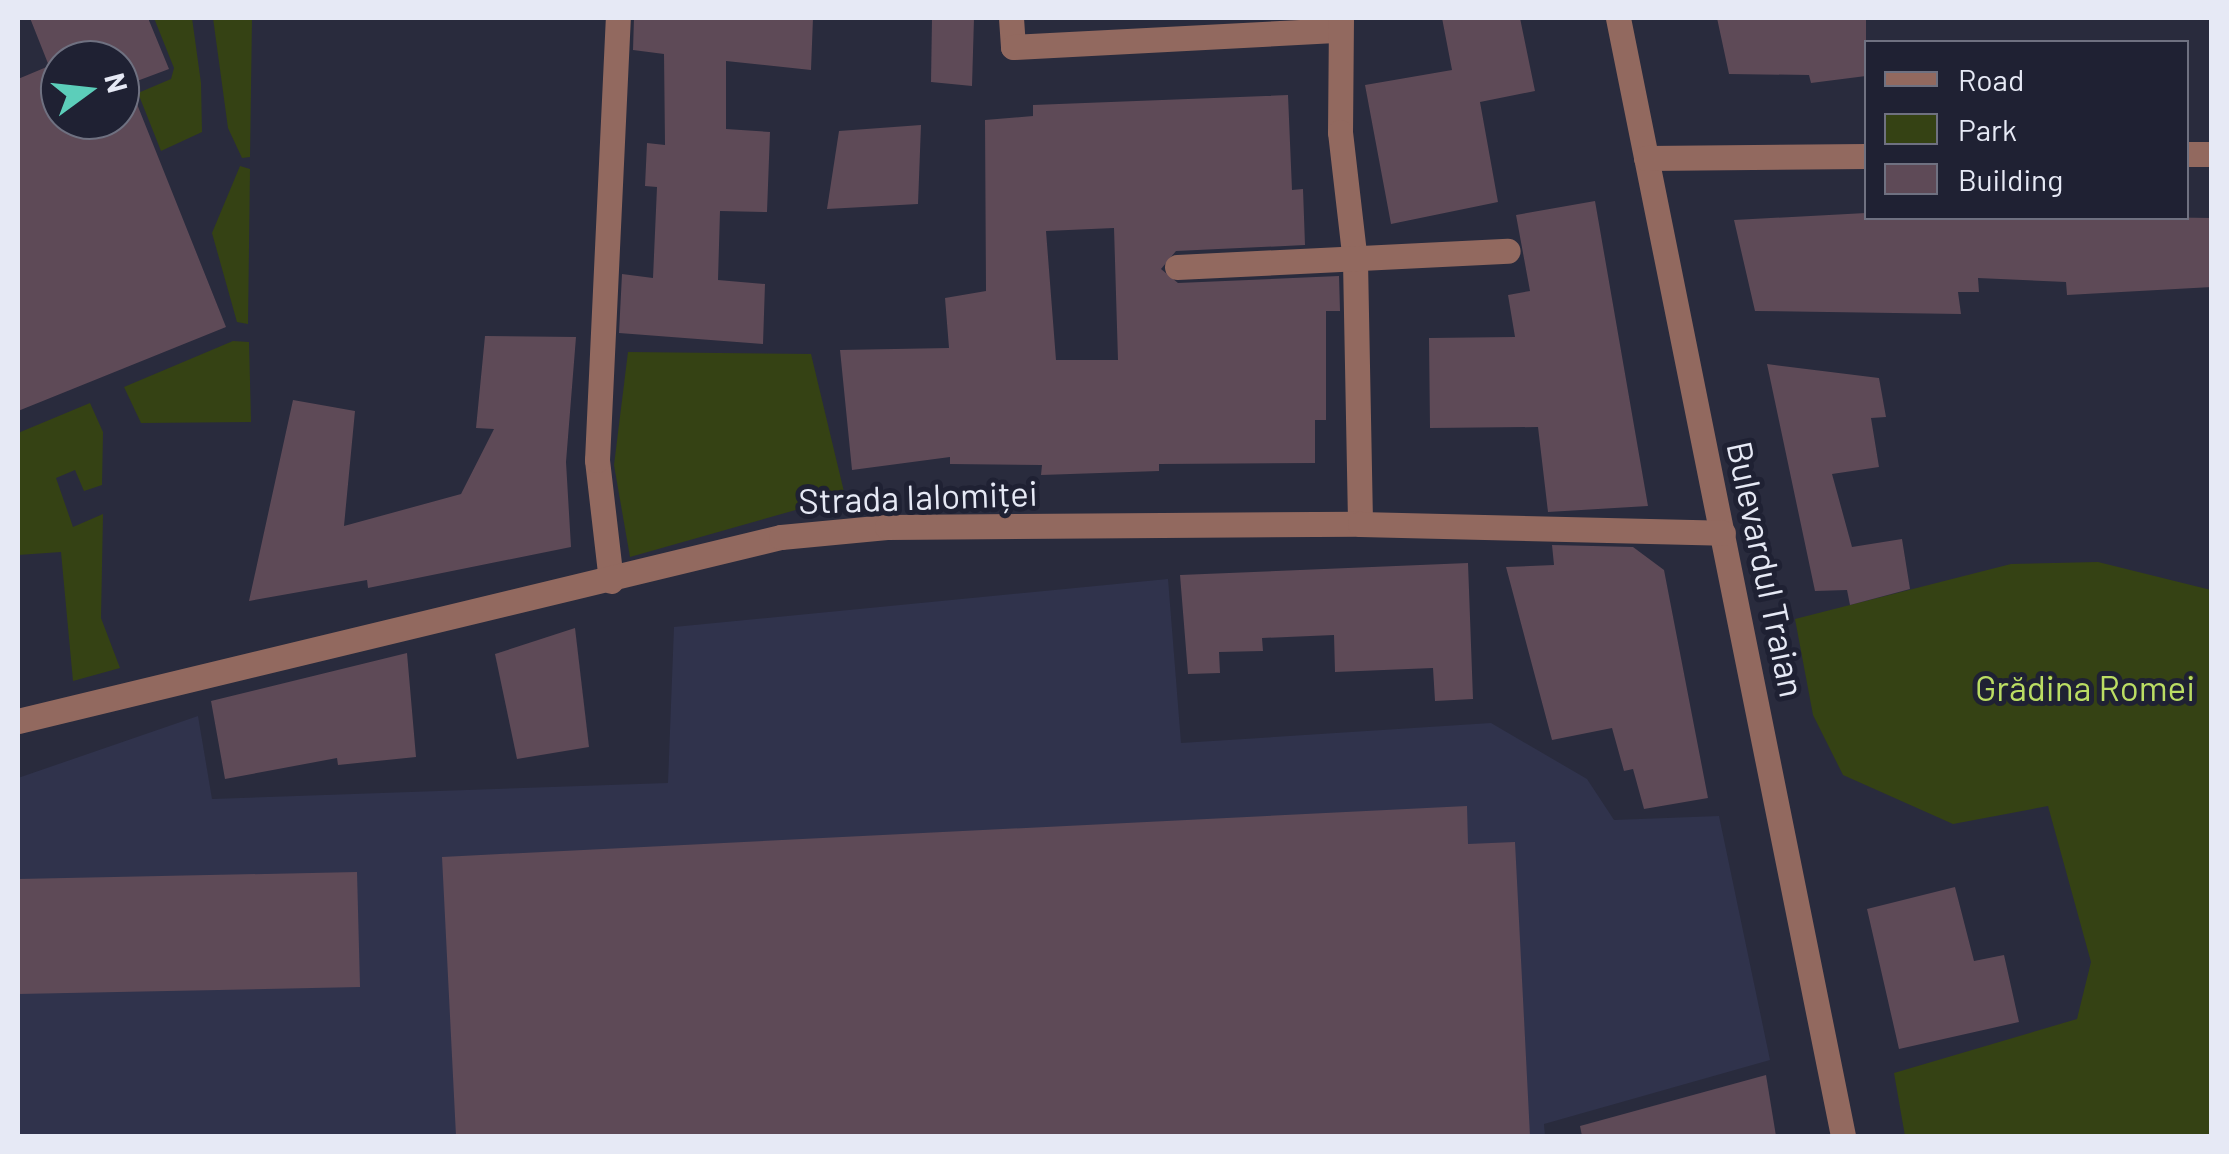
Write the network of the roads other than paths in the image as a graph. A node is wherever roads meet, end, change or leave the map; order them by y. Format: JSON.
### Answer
{"nodes":[{"id":1,"x":618,"y":18,"type":"edge"},
{"id":2,"x":1012,"y":18,"type":"edge"},
{"id":3,"x":1618,"y":18,"type":"edge"},
{"id":4,"x":1340,"y":24,"type":"edge"},
{"id":5,"x":1864,"y":156,"type":"edge"},
{"id":6,"x":1646,"y":158,"type":"junction"},
{"id":7,"x":1508,"y":251,"type":"dead end"},
{"id":8,"x":1354,"y":261,"type":"junction"},
{"id":9,"x":1177,"y":267,"type":"dead end"},
{"id":10,"x":1360,"y":524,"type":"junction"},
{"id":11,"x":1723,"y":533,"type":"junction"},
{"id":12,"x":611,"y":581,"type":"junction"},
{"id":13,"x":18,"y":721,"type":"edge"},
{"id":14,"x":1843,"y":1136,"type":"edge"}],
"edges":[{"from":1,"to":12,"type":"street"},
{"from":2,"to":4,"type":"street"},
{"from":3,"to":6,"type":"street","name":"Bulevardul Traian"},
{"from":4,"to":8,"type":"street"},
{"from":5,"to":6,"type":"street"},
{"from":6,"to":11,"type":"street","name":"Bulevardul Traian"},
{"from":7,"to":8,"type":"street"},
{"from":8,"to":9,"type":"street"},
{"from":8,"to":10,"type":"street"},
{"from":10,"to":11,"type":"street","name":"Strada Ialomiței"},
{"from":10,"to":12,"type":"street","name":"Strada Ialomiței"},
{"from":11,"to":14,"type":"street","name":"Bulevardul Traian"},
{"from":12,"to":13,"type":"street","name":"Strada Ialomiței"}]}
